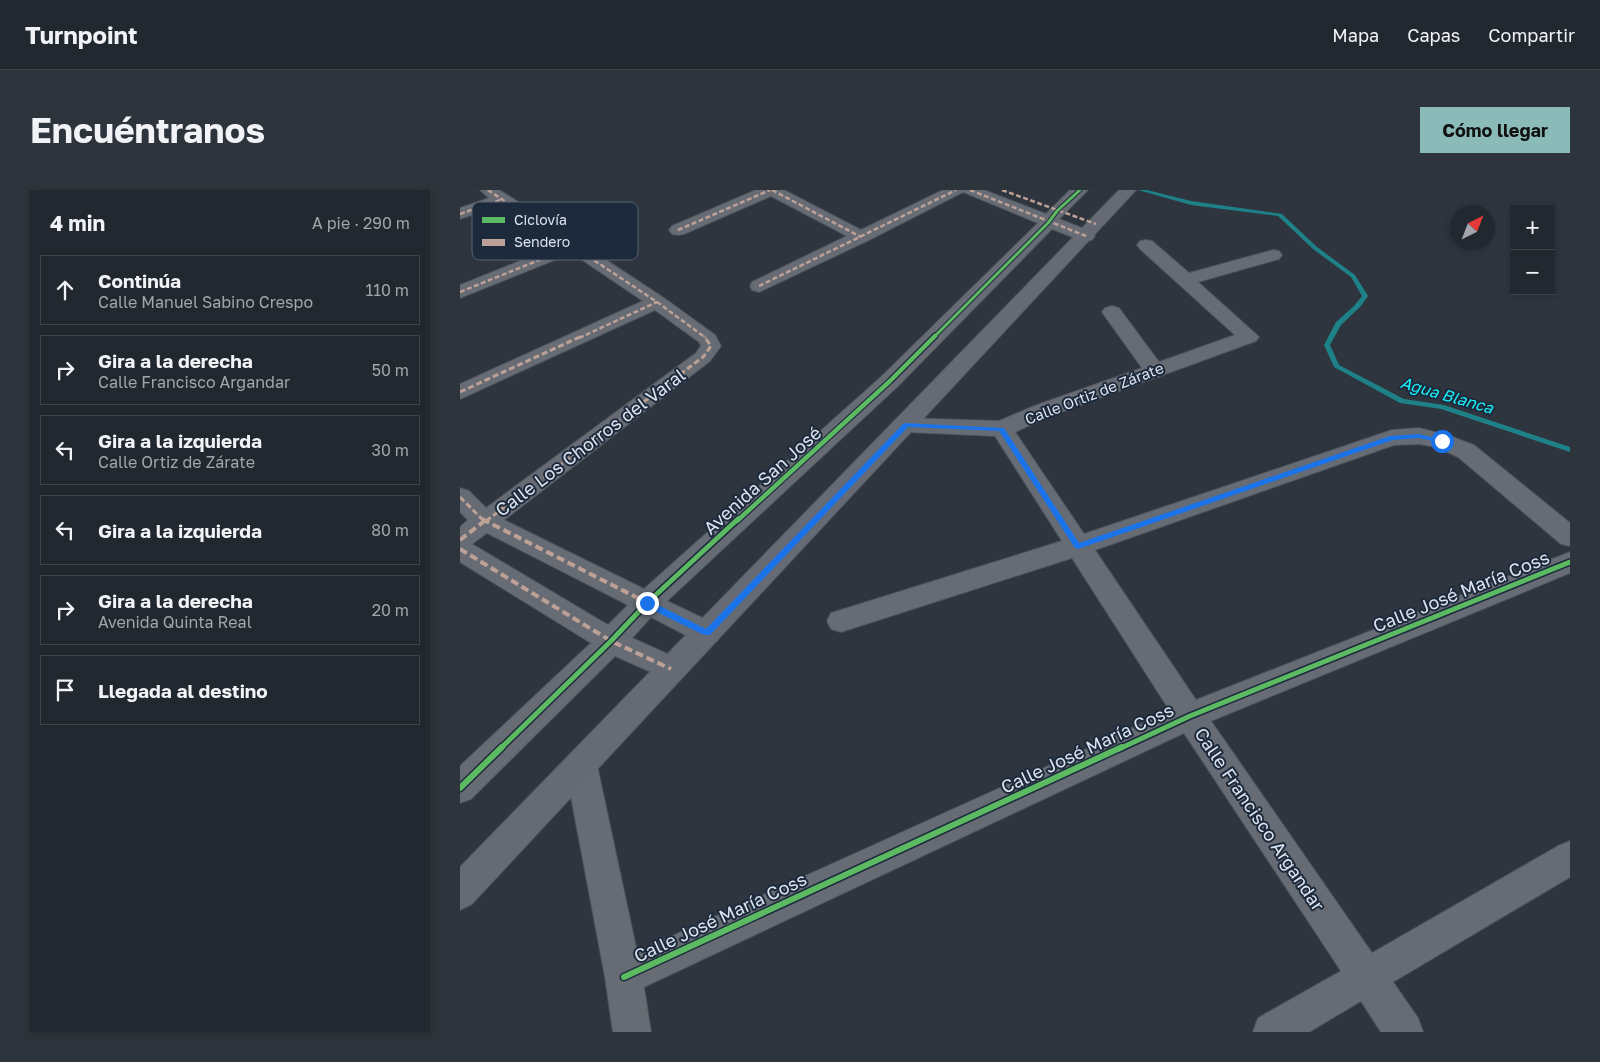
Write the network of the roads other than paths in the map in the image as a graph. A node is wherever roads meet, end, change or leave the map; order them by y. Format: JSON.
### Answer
{"nodes":[{"id":1,"x":771,"y":190,"type":"edge"},
{"id":2,"x":956,"y":190,"type":"edge"},
{"id":3,"x":970,"y":190,"type":"edge"},
{"id":4,"x":1002,"y":190,"type":"edge"},
{"id":5,"x":1080,"y":190,"type":"edge"},
{"id":6,"x":1126,"y":192,"type":"edge"},
{"id":7,"x":495,"y":195,"type":"edge"},
{"id":8,"x":482,"y":202,"type":"edge"},
{"id":9,"x":506,"y":202,"type":"edge"},
{"id":10,"x":472,"y":207,"type":"edge"},
{"id":11,"x":460,"y":214,"type":"edge"},
{"id":12,"x":1052,"y":217,"type":"junction"},
{"id":13,"x":678,"y":230,"type":"dead end"},
{"id":14,"x":1091,"y":230,"type":"junction"},
{"id":15,"x":861,"y":237,"type":"junction"},
{"id":16,"x":1146,"y":245,"type":"dead end"},
{"id":17,"x":1273,"y":255,"type":"dead end"},
{"id":18,"x":539,"y":260,"type":"edge"},
{"id":19,"x":595,"y":260,"type":"edge"},
{"id":20,"x":1184,"y":280,"type":"junction"},
{"id":21,"x":760,"y":286,"type":"dead end"},
{"id":22,"x":460,"y":292,"type":"edge"},
{"id":23,"x":657,"y":302,"type":"junction"},
{"id":24,"x":1112,"y":312,"type":"dead end"},
{"id":25,"x":1154,"y":370,"type":"junction"},
{"id":26,"x":460,"y":392,"type":"edge"},
{"id":27,"x":906,"y":425,"type":"junction"},
{"id":28,"x":1002,"y":429,"type":"junction"},
{"id":29,"x":460,"y":497,"type":"edge"},
{"id":30,"x":484,"y":521,"type":"junction"},
{"id":31,"x":1570,"y":537,"type":"edge"},
{"id":32,"x":460,"y":540,"type":"edge"},
{"id":33,"x":1078,"y":546,"type":"junction"},
{"id":34,"x":460,"y":549,"type":"edge"},
{"id":35,"x":1570,"y":562,"type":"edge"},
{"id":36,"x":647,"y":603,"type":"junction"},
{"id":37,"x":841,"y":621,"type":"dead end"},
{"id":38,"x":707,"y":633,"type":"junction"},
{"id":39,"x":611,"y":641,"type":"junction"},
{"id":40,"x":671,"y":669,"type":"junction"},
{"id":41,"x":1190,"y":716,"type":"junction"},
{"id":42,"x":581,"y":765,"type":"junction"},
{"id":43,"x":460,"y":788,"type":"edge"},
{"id":44,"x":1570,"y":858,"type":"edge"},
{"id":45,"x":460,"y":892,"type":"edge"},
{"id":46,"x":624,"y":977,"type":"junction"},
{"id":47,"x":1368,"y":977,"type":"junction"},
{"id":48,"x":632,"y":1032,"type":"edge"},
{"id":49,"x":1272,"y":1032,"type":"edge"},
{"id":50,"x":1404,"y":1032,"type":"edge"}],
"edges":[{"from":1,"to":13,"type":"street"},
{"from":1,"to":15,"type":"street"},
{"from":2,"to":15,"type":"street"},
{"from":3,"to":12,"type":"street"},
{"from":4,"to":12,"type":"street"},
{"from":5,"to":12,"type":"street","name":"Avenida San José"},
{"from":6,"to":14,"type":"main road"},
{"from":7,"to":8,"type":"street"},
{"from":7,"to":9,"type":"street"},
{"from":10,"to":11,"type":"street"},
{"from":12,"to":14,"type":"street"},
{"from":12,"to":36,"type":"street","name":"Avenida San José"},
{"from":14,"to":27,"type":"main road"},
{"from":15,"to":21,"type":"street"},
{"from":16,"to":20,"type":"street"},
{"from":17,"to":20,"type":"street"},
{"from":18,"to":22,"type":"street"},
{"from":19,"to":23,"type":"street"},
{"from":20,"to":25,"type":"street","name":"Calle Ortiz de Zárate"},
{"from":23,"to":26,"type":"street"},
{"from":23,"to":30,"type":"street","name":"Calle Los Chorros del Varal"},
{"from":24,"to":25,"type":"street"},
{"from":25,"to":28,"type":"street","name":"Calle Ortiz de Zárate"},
{"from":27,"to":28,"type":"street","name":"Calle Ortiz de Zárate"},
{"from":27,"to":38,"type":"main road"},
{"from":28,"to":33,"type":"street","name":"Calle Francisco Argandar"},
{"from":29,"to":30,"type":"street"},
{"from":30,"to":32,"type":"street","name":"Calle Los Chorros del Varal"},
{"from":30,"to":36,"type":"street"},
{"from":31,"to":33,"type":"street"},
{"from":33,"to":37,"type":"street"},
{"from":33,"to":41,"type":"street","name":"Calle Francisco Argandar"},
{"from":34,"to":39,"type":"street"},
{"from":35,"to":41,"type":"street","name":"Calle José María Coss"},
{"from":36,"to":38,"type":"street"},
{"from":36,"to":39,"type":"street","name":"Avenida San José"},
{"from":38,"to":40,"type":"main road"},
{"from":39,"to":40,"type":"street"},
{"from":39,"to":43,"type":"street","name":"Avenida San José"},
{"from":40,"to":42,"type":"main road"},
{"from":41,"to":46,"type":"street","name":"Calle José María Coss"},
{"from":41,"to":47,"type":"street","name":"Calle Francisco Argandar"},
{"from":42,"to":45,"type":"main road"},
{"from":42,"to":46,"type":"street"},
{"from":44,"to":47,"type":"street"},
{"from":46,"to":48,"type":"street"},
{"from":47,"to":49,"type":"street"},
{"from":47,"to":50,"type":"street","name":"Calle Francisco Argandar"}]}
